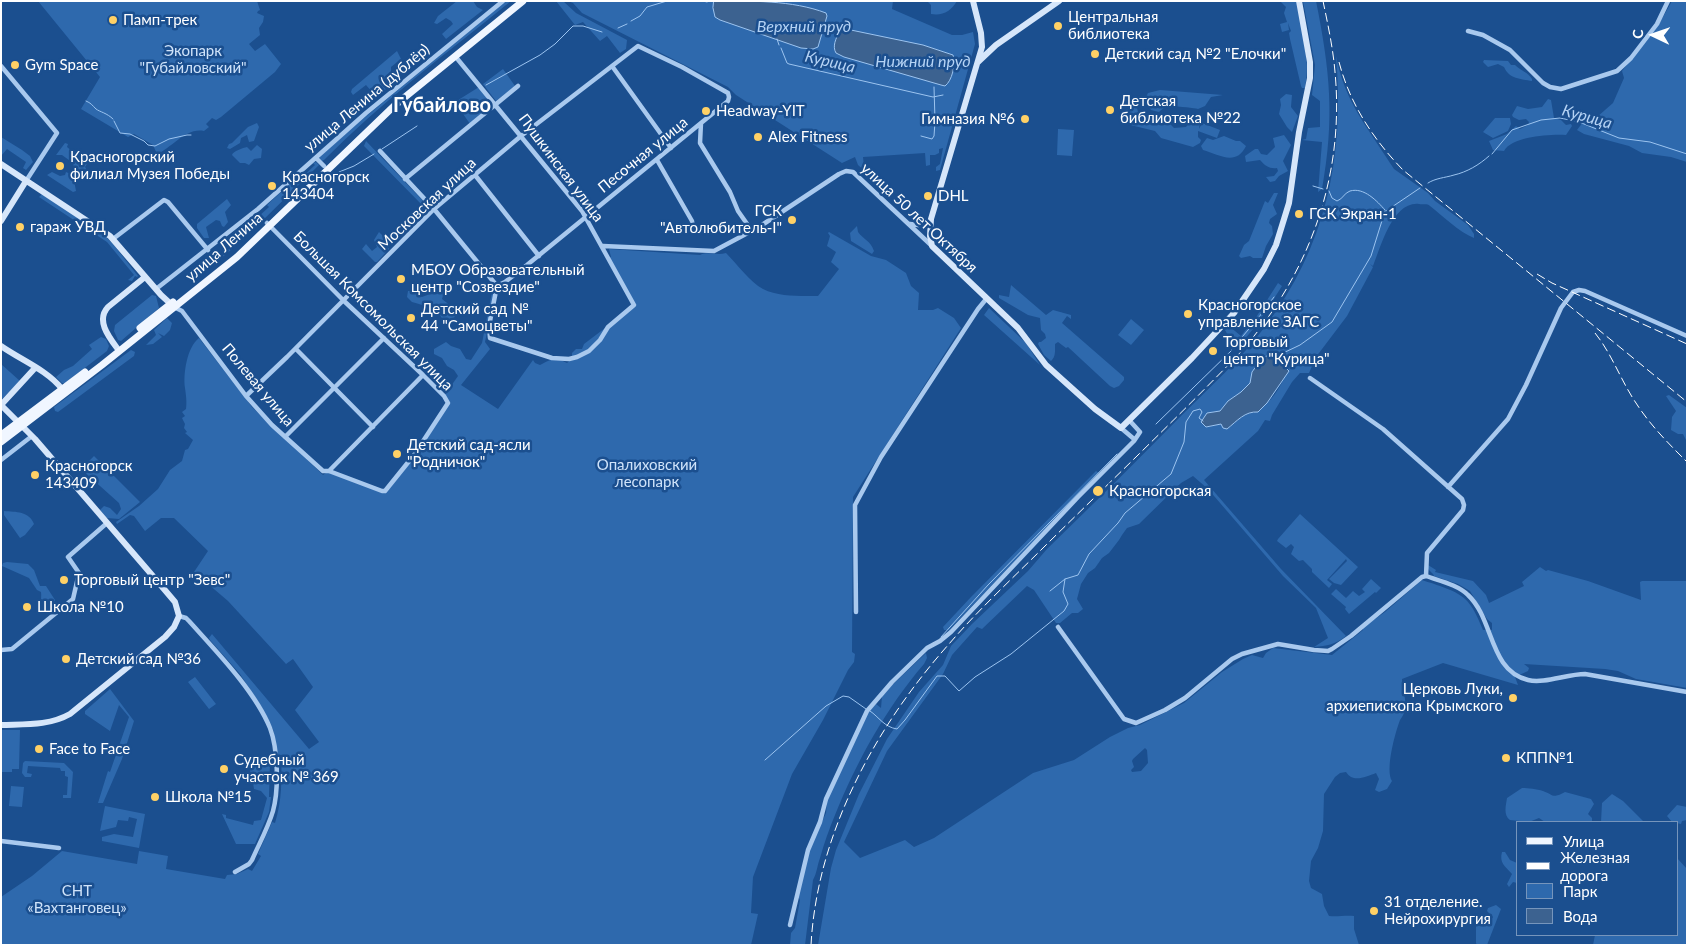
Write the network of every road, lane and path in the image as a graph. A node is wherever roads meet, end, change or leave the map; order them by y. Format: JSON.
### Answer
{"nodes":[{"id":1,"x":503,"y":1,"type":"edge"},
{"id":2,"x":516,"y":1,"type":"edge"},
{"id":3,"x":523,"y":1,"type":"edge"},
{"id":4,"x":973,"y":1,"type":"edge"},
{"id":5,"x":1059,"y":1,"type":"edge"},
{"id":6,"x":1299,"y":1,"type":"edge"},
{"id":7,"x":1668,"y":1,"type":"edge"},
{"id":8,"x":1468,"y":31,"type":"dead end"},
{"id":9,"x":982,"y":41,"type":"junction"},
{"id":10,"x":994,"y":46,"type":"junction"},
{"id":11,"x":455,"y":56,"type":"junction"},
{"id":12,"x":977,"y":63,"type":"junction"},
{"id":13,"x":1,"y":66,"type":"edge"},
{"id":14,"x":612,"y":66,"type":"junction"},
{"id":15,"x":518,"y":86,"type":"dead end"},
{"id":16,"x":729,"y":96,"type":"joint"},
{"id":17,"x":495,"y":104,"type":"junction"},
{"id":18,"x":701,"y":123,"type":"junction"},
{"id":19,"x":522,"y":136,"type":"junction"},
{"id":20,"x":671,"y":148,"type":"junction"},
{"id":21,"x":380,"y":151,"type":"dead end"},
{"id":22,"x":316,"y":158,"type":"junction"},
{"id":23,"x":657,"y":160,"type":"junction"},
{"id":24,"x":1,"y":164,"type":"edge"},
{"id":25,"x":324,"y":166,"type":"junction"},
{"id":26,"x":475,"y":175,"type":"junction"},
{"id":27,"x":405,"y":179,"type":"junction"},
{"id":28,"x":26,"y":180,"type":"junction"},
{"id":29,"x":434,"y":209,"type":"junction"},
{"id":30,"x":586,"y":217,"type":"junction"},
{"id":31,"x":1,"y":221,"type":"edge"},
{"id":32,"x":930,"y":221,"type":"junction"},
{"id":33,"x":909,"y":223,"type":"junction"},
{"id":34,"x":268,"y":225,"type":"junction"},
{"id":35,"x":693,"y":229,"type":"dead end"},
{"id":36,"x":752,"y":231,"type":"junction"},
{"id":37,"x":113,"y":239,"type":"junction"},
{"id":38,"x":603,"y":246,"type":"junction"},
{"id":39,"x":934,"y":248,"type":"junction"},
{"id":40,"x":208,"y":250,"type":"junction"},
{"id":41,"x":539,"y":256,"type":"junction"},
{"id":42,"x":145,"y":277,"type":"junction"},
{"id":43,"x":497,"y":286,"type":"junction"},
{"id":44,"x":156,"y":289,"type":"junction"},
{"id":45,"x":987,"y":298,"type":"junction"},
{"id":46,"x":344,"y":301,"type":"junction"},
{"id":47,"x":172,"y":305,"type":"junction"},
{"id":48,"x":1687,"y":336,"type":"edge"},
{"id":49,"x":384,"y":338,"type":"junction"},
{"id":50,"x":1,"y":346,"type":"edge"},
{"id":51,"x":117,"y":348,"type":"junction"},
{"id":52,"x":296,"y":349,"type":"junction"},
{"id":53,"x":35,"y":368,"type":"junction"},
{"id":54,"x":423,"y":376,"type":"junction"},
{"id":55,"x":1310,"y":378,"type":"dead end"},
{"id":56,"x":334,"y":388,"type":"junction"},
{"id":57,"x":62,"y":390,"type":"junction"},
{"id":58,"x":246,"y":396,"type":"junction"},
{"id":59,"x":1130,"y":421,"type":"junction"},
{"id":60,"x":20,"y":425,"type":"junction"},
{"id":61,"x":373,"y":427,"type":"junction"},
{"id":62,"x":1122,"y":428,"type":"junction"},
{"id":63,"x":1,"y":435,"type":"edge"},
{"id":64,"x":32,"y":436,"type":"junction"},
{"id":65,"x":285,"y":437,"type":"junction"},
{"id":66,"x":1134,"y":439,"type":"junction"},
{"id":67,"x":1,"y":442,"type":"edge"},
{"id":68,"x":1,"y":460,"type":"edge"},
{"id":69,"x":330,"y":471,"type":"junction"},
{"id":70,"x":1448,"y":487,"type":"junction"},
{"id":71,"x":107,"y":524,"type":"junction"},
{"id":72,"x":1426,"y":576,"type":"junction"},
{"id":73,"x":856,"y":612,"type":"dead end"},
{"id":74,"x":179,"y":616,"type":"junction"},
{"id":75,"x":1058,"y":628,"type":"dead end"},
{"id":76,"x":1,"y":650,"type":"edge"},
{"id":77,"x":1687,"y":692,"type":"edge"},
{"id":78,"x":1,"y":725,"type":"edge"},
{"id":79,"x":1,"y":841,"type":"edge"},
{"id":80,"x":59,"y":848,"type":"dead end"},
{"id":81,"x":235,"y":872,"type":"dead end"},
{"id":82,"x":790,"y":925,"type":"dead end"}],
"edges":[{"from":1,"to":22,"type":"street","name":"улица Ленина (дублёр)"},
{"from":2,"to":25,"type":"main road","name":"улица Ленина"},
{"from":3,"to":11,"type":"main road","name":"улица Ленина"},
{"from":4,"to":9,"type":"street"},
{"from":5,"to":10,"type":"street"},
{"from":6,"to":59,"type":"street"},
{"from":7,"to":8,"type":"street"},
{"from":9,"to":10,"type":"street"},
{"from":9,"to":12,"type":"street"},
{"from":10,"to":12,"type":"street"},
{"from":11,"to":17,"type":"street","name":"Пушкинская улица"},
{"from":11,"to":34,"type":"main road","name":"улица Ленина"},
{"from":12,"to":32,"type":"street"},
{"from":13,"to":28,"type":"street"},
{"from":14,"to":16,"type":"street","name":"Московская улица"},
{"from":14,"to":19,"type":"street","name":"Московская улица"},
{"from":14,"to":20,"type":"street"},
{"from":15,"to":17,"type":"street"},
{"from":16,"to":18,"type":"street","name":"Песочная улица"},
{"from":17,"to":19,"type":"street","name":"Пушкинская улица"},
{"from":17,"to":27,"type":"street"},
{"from":18,"to":20,"type":"street","name":"Песочная улица"},
{"from":18,"to":36,"type":"street"},
{"from":19,"to":26,"type":"street","name":"Московская улица"},
{"from":19,"to":30,"type":"street","name":"Пушкинская улица"},
{"from":20,"to":23,"type":"street","name":"Песочная улица"},
{"from":21,"to":27,"type":"street"},
{"from":22,"to":25,"type":"street"},
{"from":22,"to":40,"type":"street","name":"улица Ленина (дублёр)"},
{"from":23,"to":30,"type":"street","name":"Песочная улица"},
{"from":23,"to":35,"type":"street"},
{"from":24,"to":28,"type":"street"},
{"from":25,"to":34,"type":"main road","name":"улица Ленина"},
{"from":26,"to":29,"type":"street","name":"Московская улица"},
{"from":26,"to":41,"type":"street"},
{"from":27,"to":29,"type":"street"},
{"from":28,"to":31,"type":"street"},
{"from":28,"to":37,"type":"street"},
{"from":29,"to":43,"type":"street"},
{"from":29,"to":46,"type":"street","name":"Московская улица"},
{"from":30,"to":38,"type":"street","name":"Пушкинская улица"},
{"from":30,"to":41,"type":"street","name":"Песочная улица"},
{"from":32,"to":33,"type":"street"},
{"from":32,"to":39,"type":"street"},
{"from":33,"to":36,"type":"street","name":"улица 50 лет Октября"},
{"from":33,"to":39,"type":"street","name":"улица 50 лет Октября"},
{"from":34,"to":46,"type":"street","name":"Большая Комсомольская улица"},
{"from":34,"to":47,"type":"main road","name":"улица Ленина"},
{"from":36,"to":38,"type":"street","name":"улица 50 лет Октября"},
{"from":37,"to":40,"type":"street"},
{"from":37,"to":42,"type":"street"},
{"from":38,"to":43,"type":"street","name":"Пушкинская улица"},
{"from":39,"to":45,"type":"street","name":"улица 50 лет Октября"},
{"from":40,"to":44,"type":"street","name":"улица Ленина (дублёр)"},
{"from":41,"to":43,"type":"street","name":"Песочная улица"},
{"from":42,"to":44,"type":"street"},
{"from":42,"to":51,"type":"street"},
{"from":44,"to":47,"type":"street"},
{"from":45,"to":62,"type":"street","name":"улица 50 лет Октября"},
{"from":45,"to":73,"type":"street"},
{"from":46,"to":49,"type":"street","name":"Большая Комсомольская улица"},
{"from":46,"to":52,"type":"street","name":"Московская улица"},
{"from":47,"to":51,"type":"main road","name":"улица Ленина"},
{"from":47,"to":58,"type":"street","name":"Полевая улица"},
{"from":47,"to":60,"type":"main road","name":"улица Ленина"},
{"from":48,"to":70,"type":"street"},
{"from":49,"to":54,"type":"street","name":"Большая Комсомольская улица"},
{"from":49,"to":56,"type":"street"},
{"from":50,"to":53,"type":"street"},
{"from":51,"to":57,"type":"main road","name":"улица Ленина"},
{"from":52,"to":56,"type":"street"},
{"from":52,"to":58,"type":"street","name":"Московская улица"},
{"from":53,"to":57,"type":"street"},
{"from":53,"to":60,"type":"street"},
{"from":54,"to":61,"type":"street"},
{"from":54,"to":69,"type":"street","name":"Большая Комсомольская улица"},
{"from":55,"to":70,"type":"street"},
{"from":56,"to":61,"type":"street"},
{"from":56,"to":65,"type":"street"},
{"from":57,"to":60,"type":"main road","name":"улица Ленина"},
{"from":58,"to":65,"type":"street","name":"Полевая улица"},
{"from":59,"to":62,"type":"street"},
{"from":59,"to":66,"type":"street"},
{"from":60,"to":63,"type":"main road","name":"улица Ленина"},
{"from":60,"to":64,"type":"street"},
{"from":60,"to":67,"type":"main road","name":"улица Ленина"},
{"from":61,"to":69,"type":"street"},
{"from":62,"to":66,"type":"street"},
{"from":64,"to":68,"type":"street"},
{"from":64,"to":71,"type":"street"},
{"from":65,"to":69,"type":"street","name":"Полевая улица"},
{"from":66,"to":82,"type":"street"},
{"from":70,"to":72,"type":"street"},
{"from":71,"to":74,"type":"street"},
{"from":71,"to":76,"type":"street"},
{"from":72,"to":75,"type":"street"},
{"from":72,"to":77,"type":"street"},
{"from":74,"to":78,"type":"street"},
{"from":74,"to":81,"type":"street"},
{"from":79,"to":80,"type":"street"}]}
